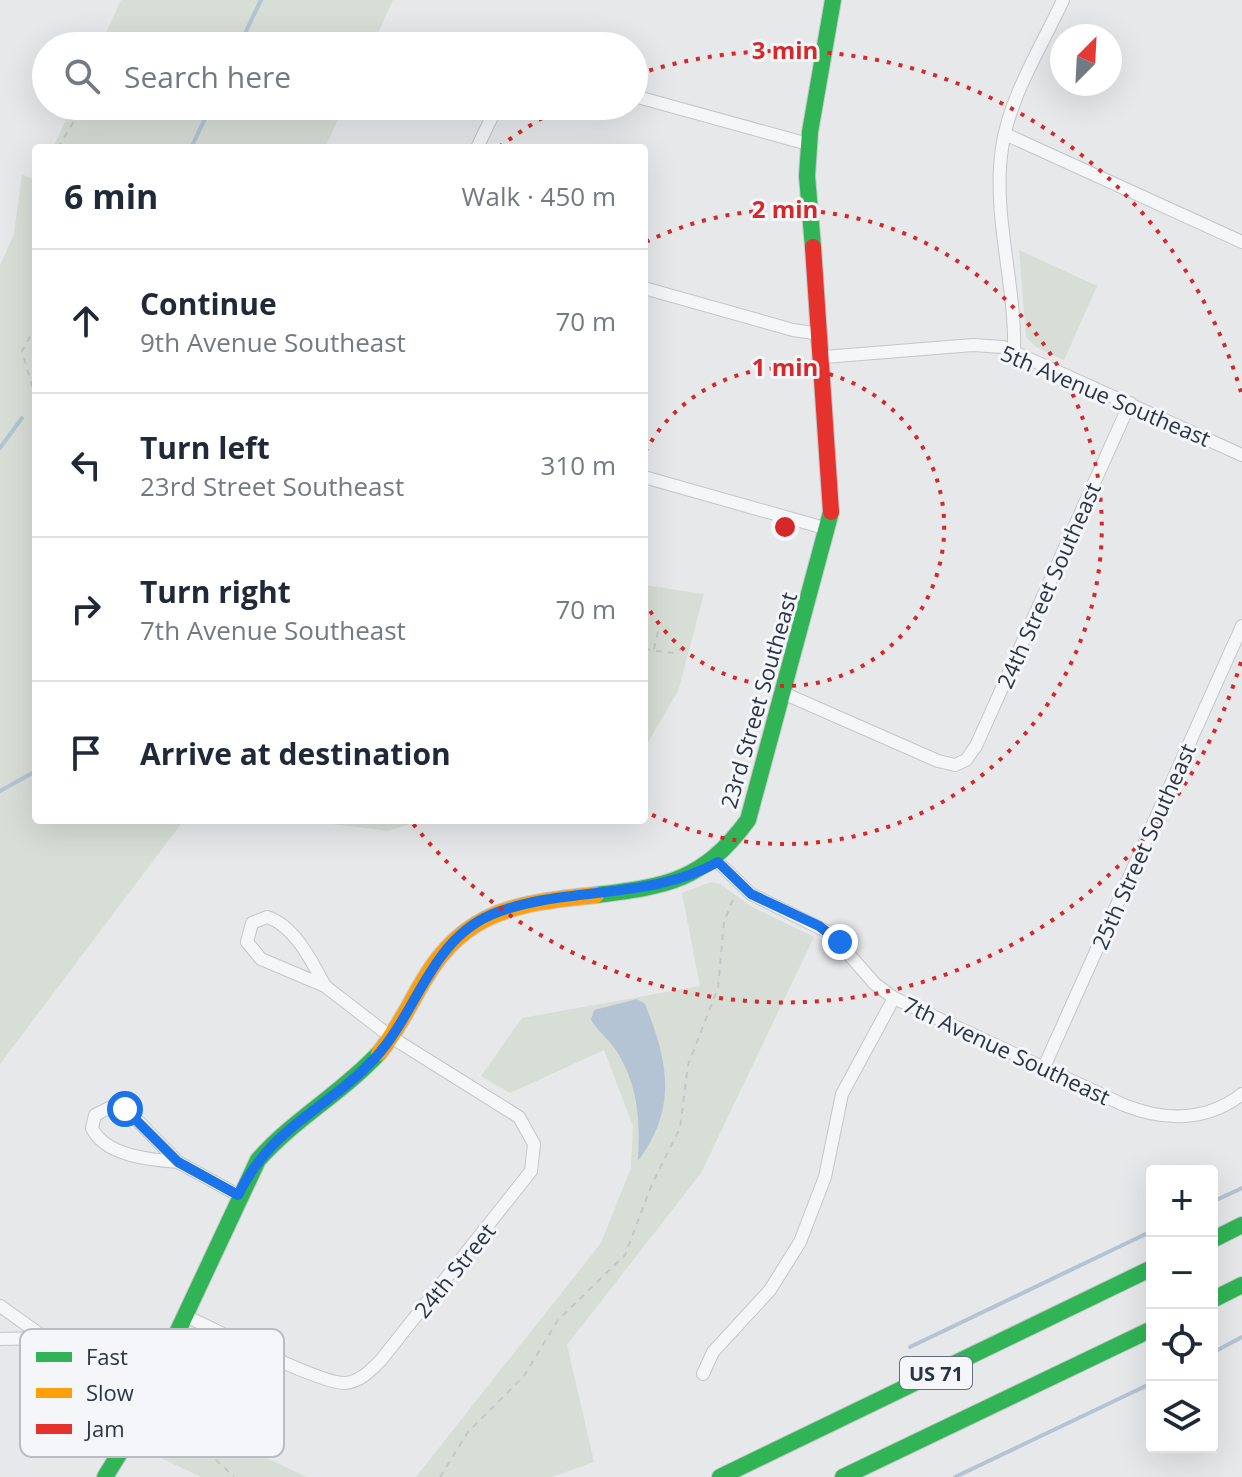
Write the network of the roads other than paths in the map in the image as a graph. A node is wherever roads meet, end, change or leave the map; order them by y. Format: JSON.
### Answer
{"nodes":[{"id":1,"x":833,"y":0,"type":"edge"},
{"id":2,"x":1063,"y":0,"type":"edge"},
{"id":3,"x":648,"y":100,"type":"edge"},
{"id":4,"x":490,"y":120,"type":"edge"},
{"id":5,"x":1005,"y":134,"type":"junction"},
{"id":6,"x":479,"y":144,"type":"edge"},
{"id":7,"x":808,"y":144,"type":"junction"},
{"id":8,"x":1242,"y":242,"type":"edge"},
{"id":9,"x":648,"y":289,"type":"edge"},
{"id":10,"x":821,"y":334,"type":"junction"},
{"id":11,"x":1014,"y":351,"type":"junction"},
{"id":12,"x":824,"y":357,"type":"junction"},
{"id":13,"x":1130,"y":403,"type":"junction"},
{"id":14,"x":1242,"y":455,"type":"edge"},
{"id":15,"x":648,"y":478,"type":"edge"},
{"id":16,"x":828,"y":529,"type":"junction"},
{"id":17,"x":1242,"y":626,"type":"edge"},
{"id":18,"x":783,"y":693,"type":"junction"},
{"id":19,"x":718,"y":862,"type":"junction"},
{"id":20,"x":325,"y":986,"type":"junction"},
{"id":21,"x":894,"y":998,"type":"junction"},
{"id":22,"x":391,"y":1037,"type":"junction"},
{"id":23,"x":1044,"y":1067,"type":"junction"},
{"id":24,"x":1242,"y":1094,"type":"edge"},
{"id":25,"x":178,"y":1162,"type":"junction"},
{"id":26,"x":238,"y":1195,"type":"junction"},
{"id":27,"x":1242,"y":1225,"type":"edge"},
{"id":28,"x":1218,"y":1237,"type":"edge"},
{"id":29,"x":1146,"y":1271,"type":"edge"},
{"id":30,"x":1242,"y":1285,"type":"edge"},
{"id":31,"x":1218,"y":1297,"type":"edge"},
{"id":32,"x":0,"y":1306,"type":"edge"},
{"id":33,"x":183,"y":1315,"type":"junction"},
{"id":34,"x":32,"y":1329,"type":"edge"},
{"id":35,"x":177,"y":1329,"type":"edge"},
{"id":36,"x":214,"y":1329,"type":"edge"},
{"id":37,"x":1146,"y":1332,"type":"edge"},
{"id":38,"x":0,"y":1339,"type":"edge"},
{"id":39,"x":20,"y":1339,"type":"edge"},
{"id":40,"x":284,"y":1361,"type":"edge"},
{"id":41,"x":703,"y":1374,"type":"dead end"},
{"id":42,"x":1001,"y":1402,"type":"junction"},
{"id":43,"x":116,"y":1457,"type":"edge"},
{"id":44,"x":105,"y":1477,"type":"edge"},
{"id":45,"x":720,"y":1477,"type":"edge"},
{"id":46,"x":843,"y":1477,"type":"edge"},
{"id":47,"x":864,"y":1477,"type":"edge"}],
"edges":[{"from":1,"to":7,"type":"main road","name":"23rd Street Southeast"},
{"from":2,"to":5,"type":"street"},
{"from":3,"to":7,"type":"street"},
{"from":4,"to":6,"type":"street"},
{"from":5,"to":8,"type":"street"},
{"from":5,"to":11,"type":"street"},
{"from":7,"to":10,"type":"main road","name":"23rd Street Southeast"},
{"from":9,"to":10,"type":"street"},
{"from":10,"to":12,"type":"main road","name":"23rd Street Southeast"},
{"from":11,"to":12,"type":"street","name":"5th Avenue Southeast"},
{"from":11,"to":13,"type":"street","name":"5th Avenue Southeast"},
{"from":12,"to":16,"type":"main road","name":"23rd Street Southeast"},
{"from":13,"to":14,"type":"street","name":"5th Avenue Southeast"},
{"from":13,"to":18,"type":"street","name":"24th Street Southeast"},
{"from":15,"to":16,"type":"street"},
{"from":16,"to":18,"type":"main road","name":"23rd Street Southeast"},
{"from":17,"to":23,"type":"street","name":"25th Street Southeast"},
{"from":18,"to":19,"type":"main road","name":"23rd Street Southeast"},
{"from":19,"to":21,"type":"street","name":"7th Avenue Southeast"},
{"from":19,"to":22,"type":"main road"},
{"from":20,"to":20,"type":"street"},
{"from":20,"to":22,"type":"street"},
{"from":21,"to":23,"type":"street","name":"7th Avenue Southeast"},
{"from":21,"to":41,"type":"street"},
{"from":22,"to":26,"type":"main road"},
{"from":22,"to":40,"type":"street","name":"24th Street"},
{"from":23,"to":24,"type":"street","name":"7th Avenue Southeast"},
{"from":25,"to":25,"type":"street"},
{"from":25,"to":26,"type":"street"},
{"from":26,"to":33,"type":"main road"},
{"from":27,"to":28,"type":"main road"},
{"from":29,"to":45,"type":"main road","number":"US 71"},
{"from":30,"to":31,"type":"main road"},
{"from":32,"to":34,"type":"street"},
{"from":33,"to":35,"type":"main road"},
{"from":33,"to":36,"type":"street","name":"24th Street"},
{"from":37,"to":42,"type":"main road","number":"US 71"},
{"from":38,"to":39,"type":"street"},
{"from":42,"to":46,"type":"main road","number":"US 71"},
{"from":42,"to":47,"type":"main road"},
{"from":43,"to":44,"type":"main road"}]}
